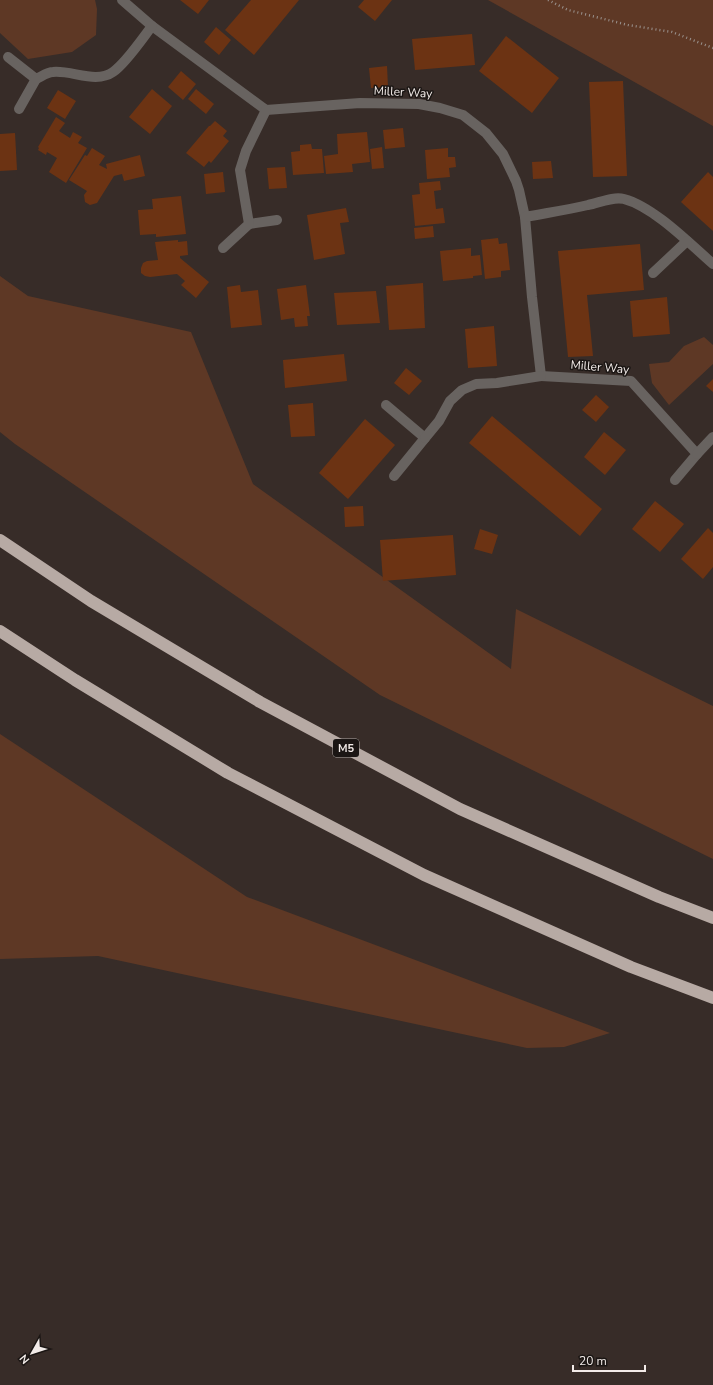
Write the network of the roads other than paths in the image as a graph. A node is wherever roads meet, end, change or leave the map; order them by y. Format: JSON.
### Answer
{"nodes":[{"id":1,"x":122,"y":0,"type":"edge"},
{"id":2,"x":152,"y":26,"type":"junction"},
{"id":3,"x":8,"y":57,"type":"dead end"},
{"id":4,"x":36,"y":79,"type":"junction"},
{"id":5,"x":19,"y":109,"type":"dead end"},
{"id":6,"x":266,"y":110,"type":"junction"},
{"id":7,"x":525,"y":217,"type":"junction"},
{"id":8,"x":277,"y":220,"type":"dead end"},
{"id":9,"x":250,"y":224,"type":"junction"},
{"id":10,"x":687,"y":241,"type":"junction"},
{"id":11,"x":223,"y":248,"type":"dead end"},
{"id":12,"x":713,"y":264,"type":"edge"},
{"id":13,"x":653,"y":273,"type":"dead end"},
{"id":14,"x":541,"y":376,"type":"junction"},
{"id":15,"x":386,"y":405,"type":"dead end"},
{"id":16,"x":713,"y":437,"type":"edge"},
{"id":17,"x":425,"y":438,"type":"junction"},
{"id":18,"x":697,"y":454,"type":"junction"},
{"id":19,"x":394,"y":476,"type":"dead end"},
{"id":20,"x":676,"y":480,"type":"dead end"},
{"id":21,"x":0,"y":540,"type":"edge"},
{"id":22,"x":0,"y":631,"type":"edge"},
{"id":23,"x":713,"y":918,"type":"edge"},
{"id":24,"x":713,"y":998,"type":"edge"}],
"edges":[{"from":1,"to":2,"type":"street"},
{"from":2,"to":4,"type":"street"},
{"from":2,"to":6,"type":"street"},
{"from":3,"to":4,"type":"street"},
{"from":4,"to":5,"type":"street"},
{"from":6,"to":7,"type":"street","name":"Miller Way"},
{"from":6,"to":9,"type":"street"},
{"from":7,"to":10,"type":"street"},
{"from":7,"to":14,"type":"street","name":"Miller Way"},
{"from":8,"to":9,"type":"street"},
{"from":9,"to":11,"type":"street"},
{"from":10,"to":12,"type":"street"},
{"from":10,"to":13,"type":"street"},
{"from":14,"to":17,"type":"street","name":"Miller Way"},
{"from":14,"to":18,"type":"street","name":"Miller Way"},
{"from":15,"to":17,"type":"street"},
{"from":16,"to":18,"type":"street"},
{"from":17,"to":19,"type":"street","name":"Miller Way"},
{"from":18,"to":20,"type":"street"},
{"from":21,"to":23,"type":"highway","number":"M5"},
{"from":22,"to":24,"type":"highway"}]}
